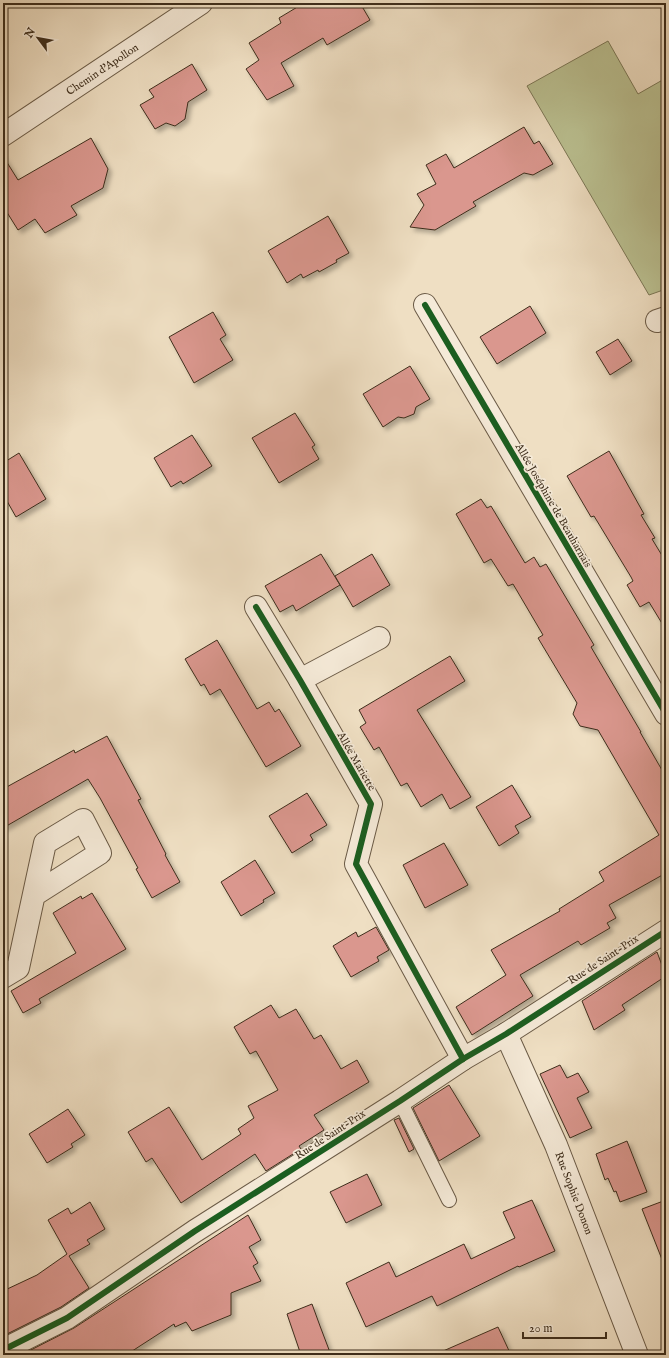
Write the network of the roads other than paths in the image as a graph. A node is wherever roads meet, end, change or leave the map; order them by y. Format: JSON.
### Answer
{"nodes":[{"id":1,"x":194,"y":5,"type":"edge"},
{"id":2,"x":3,"y":135,"type":"edge"},
{"id":3,"x":425,"y":305,"type":"dead end"},
{"id":4,"x":256,"y":607,"type":"dead end"},
{"id":5,"x":379,"y":638,"type":"dead end"},
{"id":6,"x":300,"y":680,"type":"junction"},
{"id":7,"x":666,"y":714,"type":"edge"},
{"id":8,"x":34,"y":895,"type":"dead end"},
{"id":9,"x":666,"y":931,"type":"edge"},
{"id":10,"x":3,"y":977,"type":"edge"},
{"id":11,"x":506,"y":1034,"type":"junction"},
{"id":12,"x":463,"y":1059,"type":"junction"},
{"id":13,"x":400,"y":1101,"type":"junction"},
{"id":14,"x":449,"y":1200,"type":"dead end"},
{"id":15,"x":3,"y":1350,"type":"edge"},
{"id":16,"x":637,"y":1355,"type":"edge"}],
"edges":[{"from":1,"to":2,"type":"street","name":"Chemin d'Apollon"},
{"from":3,"to":7,"type":"street","name":"Allée Joséphine de Beauharnais"},
{"from":4,"to":6,"type":"street","name":"Allée Mariette"},
{"from":5,"to":6,"type":"street"},
{"from":6,"to":12,"type":"street","name":"Allée Mariette"},
{"from":8,"to":10,"type":"street"},
{"from":9,"to":11,"type":"street","name":"Rue de Saint-Prix"},
{"from":11,"to":12,"type":"street","name":"Rue de Saint-Prix"},
{"from":11,"to":16,"type":"street","name":"Rue Sophie Donon"},
{"from":12,"to":13,"type":"street","name":"Rue de Saint-Prix"},
{"from":13,"to":14,"type":"lane"},
{"from":13,"to":15,"type":"street","name":"Rue de Saint-Prix"}]}
